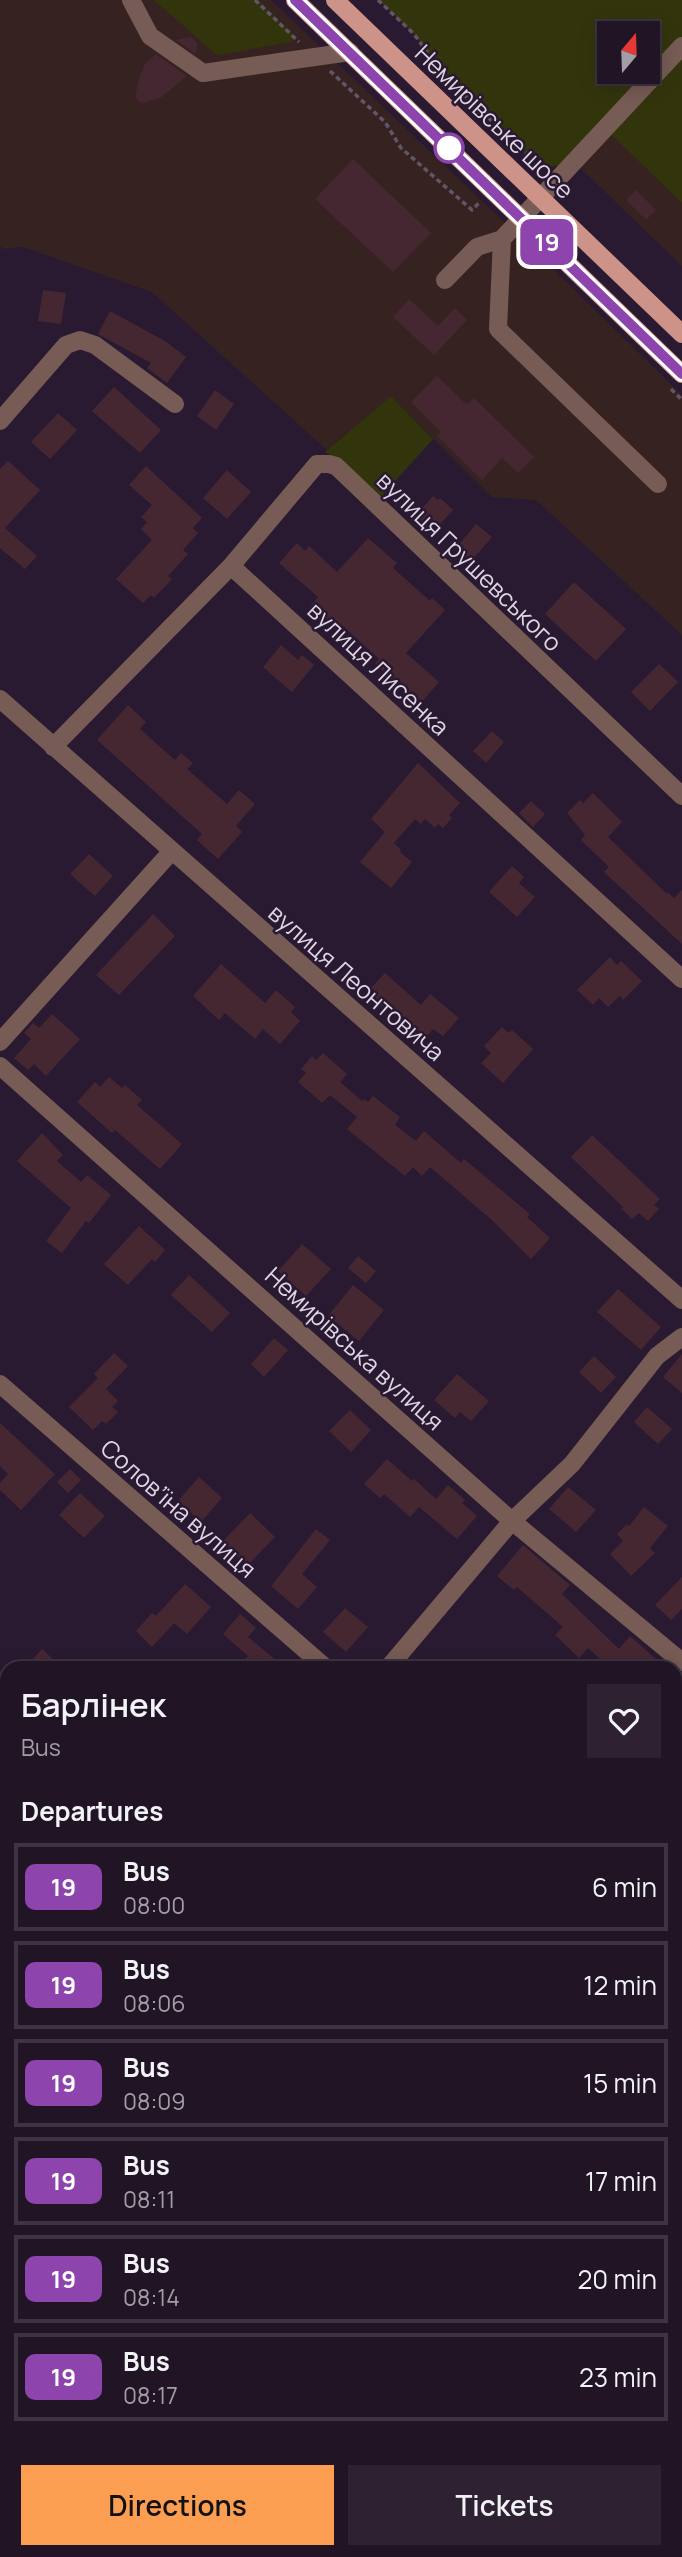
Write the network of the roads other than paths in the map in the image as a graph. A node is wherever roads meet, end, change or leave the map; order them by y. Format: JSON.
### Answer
{"nodes":[{"id":1,"x":131,"y":0,"type":"edge"},
{"id":2,"x":295,"y":0,"type":"edge"},
{"id":3,"x":335,"y":0,"type":"edge"},
{"id":4,"x":682,"y":46,"type":"edge"},
{"id":5,"x":350,"y":52,"type":"junction"},
{"id":6,"x":540,"y":198,"type":"junction"},
{"id":7,"x":521,"y":217,"type":"junction"},
{"id":8,"x":502,"y":239,"type":"junction"},
{"id":9,"x":445,"y":281,"type":"dead end"},
{"id":10,"x":682,"y":334,"type":"edge"},
{"id":11,"x":682,"y":374,"type":"edge"},
{"id":12,"x":175,"y":404,"type":"dead end"},
{"id":13,"x":0,"y":421,"type":"edge"},
{"id":14,"x":658,"y":484,"type":"dead end"},
{"id":15,"x":231,"y":566,"type":"junction"},
{"id":16,"x":0,"y":699,"type":"edge"},
{"id":17,"x":53,"y":747,"type":"junction"},
{"id":18,"x":682,"y":796,"type":"edge"},
{"id":19,"x":171,"y":852,"type":"junction"},
{"id":20,"x":682,"y":979,"type":"edge"},
{"id":21,"x":0,"y":1042,"type":"edge"},
{"id":22,"x":0,"y":1066,"type":"edge"},
{"id":23,"x":682,"y":1300,"type":"edge"},
{"id":24,"x":682,"y":1337,"type":"edge"},
{"id":25,"x":0,"y":1384,"type":"edge"},
{"id":26,"x":512,"y":1521,"type":"junction"},
{"id":27,"x":318,"y":1661,"type":"edge"},
{"id":28,"x":394,"y":1661,"type":"edge"},
{"id":29,"x":681,"y":1661,"type":"edge"}],
"edges":[{"from":1,"to":5,"type":"street"},
{"from":2,"to":5,"type":"main road","name":"Немирівське шосе"},
{"from":3,"to":6,"type":"main road","name":"Немирівське шосе"},
{"from":4,"to":6,"type":"street"},
{"from":5,"to":7,"type":"main road","name":"Немирівське шосе"},
{"from":6,"to":7,"type":"street"},
{"from":6,"to":10,"type":"main road","name":"Немирівське шосе"},
{"from":7,"to":8,"type":"street"},
{"from":7,"to":11,"type":"main road","name":"Немирівське шосе"},
{"from":8,"to":9,"type":"street"},
{"from":8,"to":14,"type":"street"},
{"from":12,"to":13,"type":"street"},
{"from":15,"to":17,"type":"street"},
{"from":15,"to":18,"type":"street","name":"вулиця Грушевського"},
{"from":15,"to":20,"type":"street","name":"вулиця Лисенка"},
{"from":16,"to":17,"type":"street","name":"вулиця Леонтовича"},
{"from":17,"to":19,"type":"street","name":"вулиця Леонтовича"},
{"from":19,"to":21,"type":"street"},
{"from":19,"to":23,"type":"street","name":"вулиця Леонтовича"},
{"from":22,"to":26,"type":"street","name":"Немирівська вулиця"},
{"from":24,"to":26,"type":"street"},
{"from":25,"to":27,"type":"street","name":"Соловʼїна вулиця"},
{"from":26,"to":28,"type":"street"},
{"from":26,"to":29,"type":"street","name":"Немирівська вулиця"}]}
